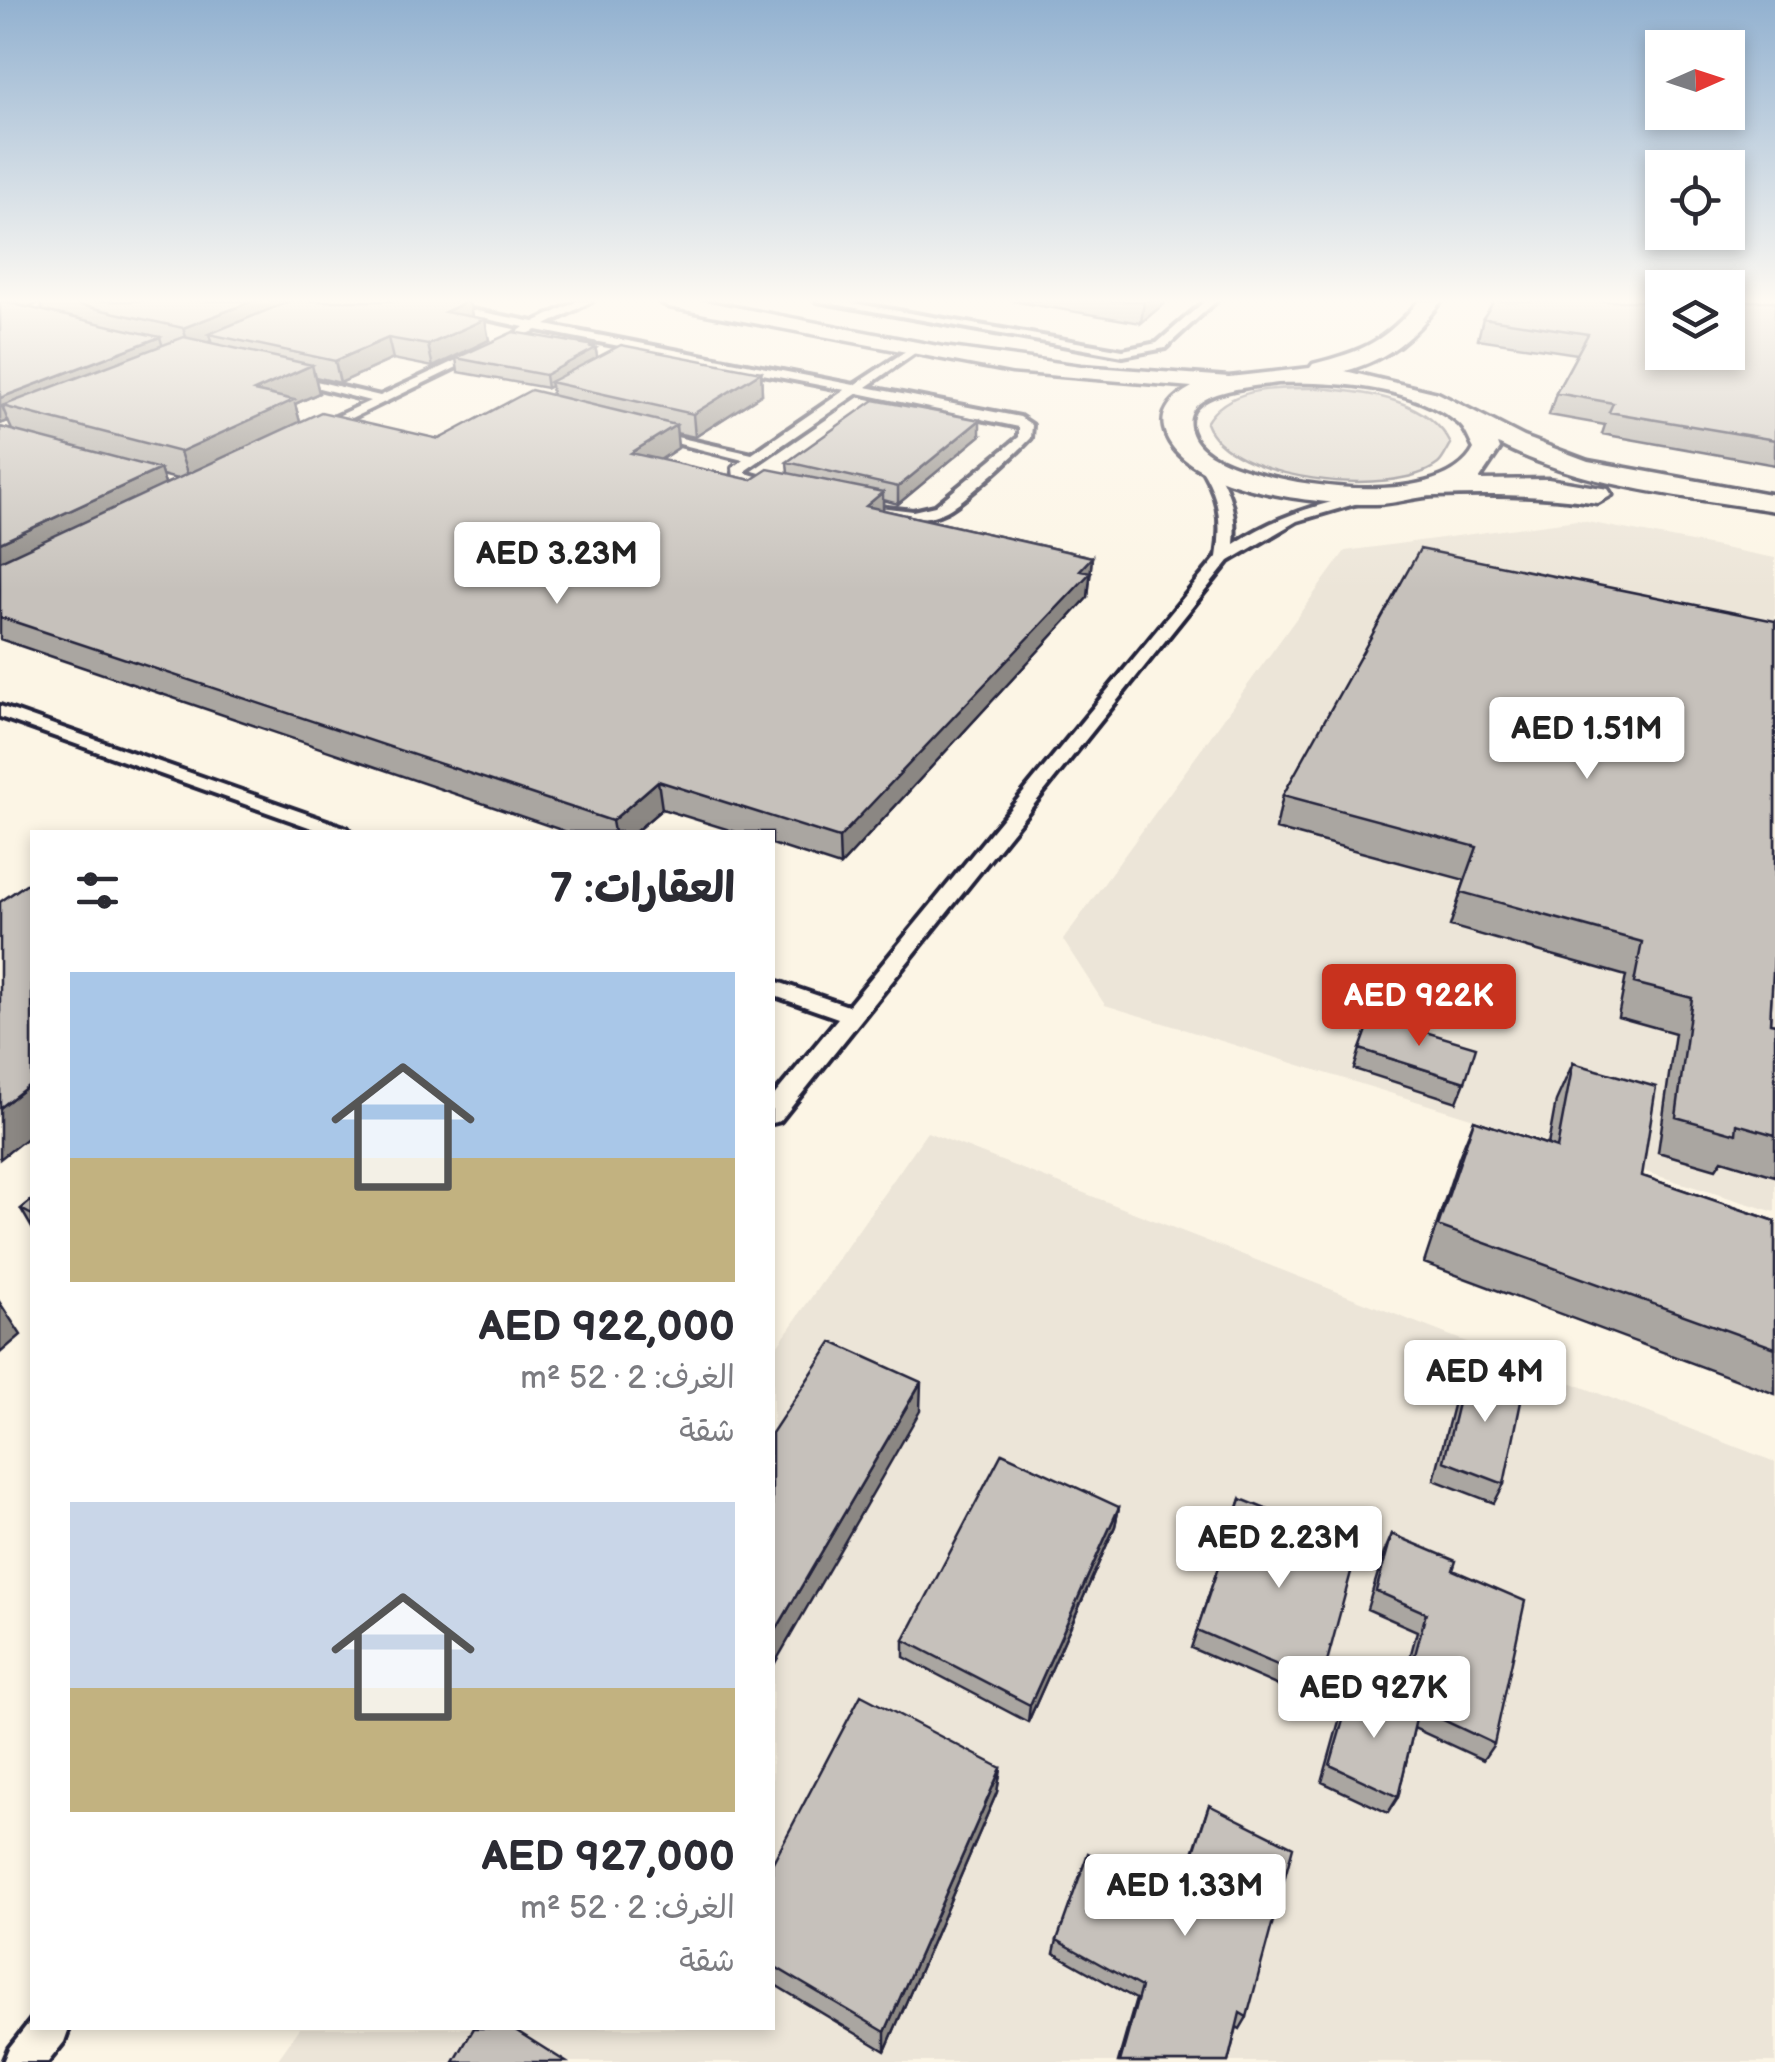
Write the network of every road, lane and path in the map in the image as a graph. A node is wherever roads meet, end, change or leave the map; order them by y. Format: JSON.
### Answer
{"nodes":[{"id":1,"x":369,"y":397,"type":"edge"},
{"id":2,"x":387,"y":397,"type":"edge"},
{"id":3,"x":844,"y":397,"type":"edge"},
{"id":4,"x":898,"y":397,"type":"edge"},
{"id":5,"x":1139,"y":397,"type":"edge"},
{"id":6,"x":1194,"y":397,"type":"edge"},
{"id":7,"x":1424,"y":397,"type":"edge"},
{"id":8,"x":1437,"y":397,"type":"edge"},
{"id":9,"x":381,"y":400,"type":"junction"},
{"id":10,"x":1465,"y":418,"type":"junction"},
{"id":11,"x":627,"y":430,"type":"edge"},
{"id":12,"x":312,"y":433,"type":"edge"},
{"id":13,"x":1176,"y":434,"type":"junction"},
{"id":14,"x":754,"y":458,"type":"junction"},
{"id":15,"x":1203,"y":460,"type":"junction"},
{"id":16,"x":785,"y":488,"type":"edge"},
{"id":17,"x":1431,"y":490,"type":"junction"},
{"id":18,"x":1376,"y":496,"type":"junction"},
{"id":19,"x":1775,"y":503,"type":"edge"},
{"id":20,"x":860,"y":506,"type":"edge"},
{"id":21,"x":1775,"y":527,"type":"edge"},
{"id":22,"x":1224,"y":558,"type":"junction"},
{"id":23,"x":0,"y":711,"type":"edge"},
{"id":24,"x":334,"y":830,"type":"edge"},
{"id":25,"x":775,"y":988,"type":"edge"},
{"id":26,"x":852,"y":1015,"type":"junction"},
{"id":27,"x":775,"y":1111,"type":"edge"},
{"id":28,"x":48,"y":2030,"type":"edge"},
{"id":29,"x":22,"y":2062,"type":"edge"}],
"edges":[{"from":1,"to":9,"type":"lane"},
{"from":2,"to":9,"type":"lane"},
{"from":3,"to":14,"type":"lane"},
{"from":4,"to":20,"type":"lane"},
{"from":5,"to":13,"type":"street"},
{"from":6,"to":13,"type":"street"},
{"from":7,"to":10,"type":"street"},
{"from":8,"to":10,"type":"street"},
{"from":9,"to":12,"type":"lane"},
{"from":10,"to":17,"type":"street"},
{"from":10,"to":19,"type":"street"},
{"from":11,"to":14,"type":"lane"},
{"from":13,"to":15,"type":"street"},
{"from":14,"to":16,"type":"lane"},
{"from":15,"to":18,"type":"street"},
{"from":15,"to":22,"type":"lane"},
{"from":17,"to":18,"type":"street"},
{"from":17,"to":21,"type":"street"},
{"from":18,"to":22,"type":"lane"},
{"from":22,"to":26,"type":"lane"},
{"from":23,"to":24,"type":"lane"},
{"from":25,"to":26,"type":"lane"},
{"from":26,"to":27,"type":"lane"},
{"from":28,"to":29,"type":"lane"}]}
